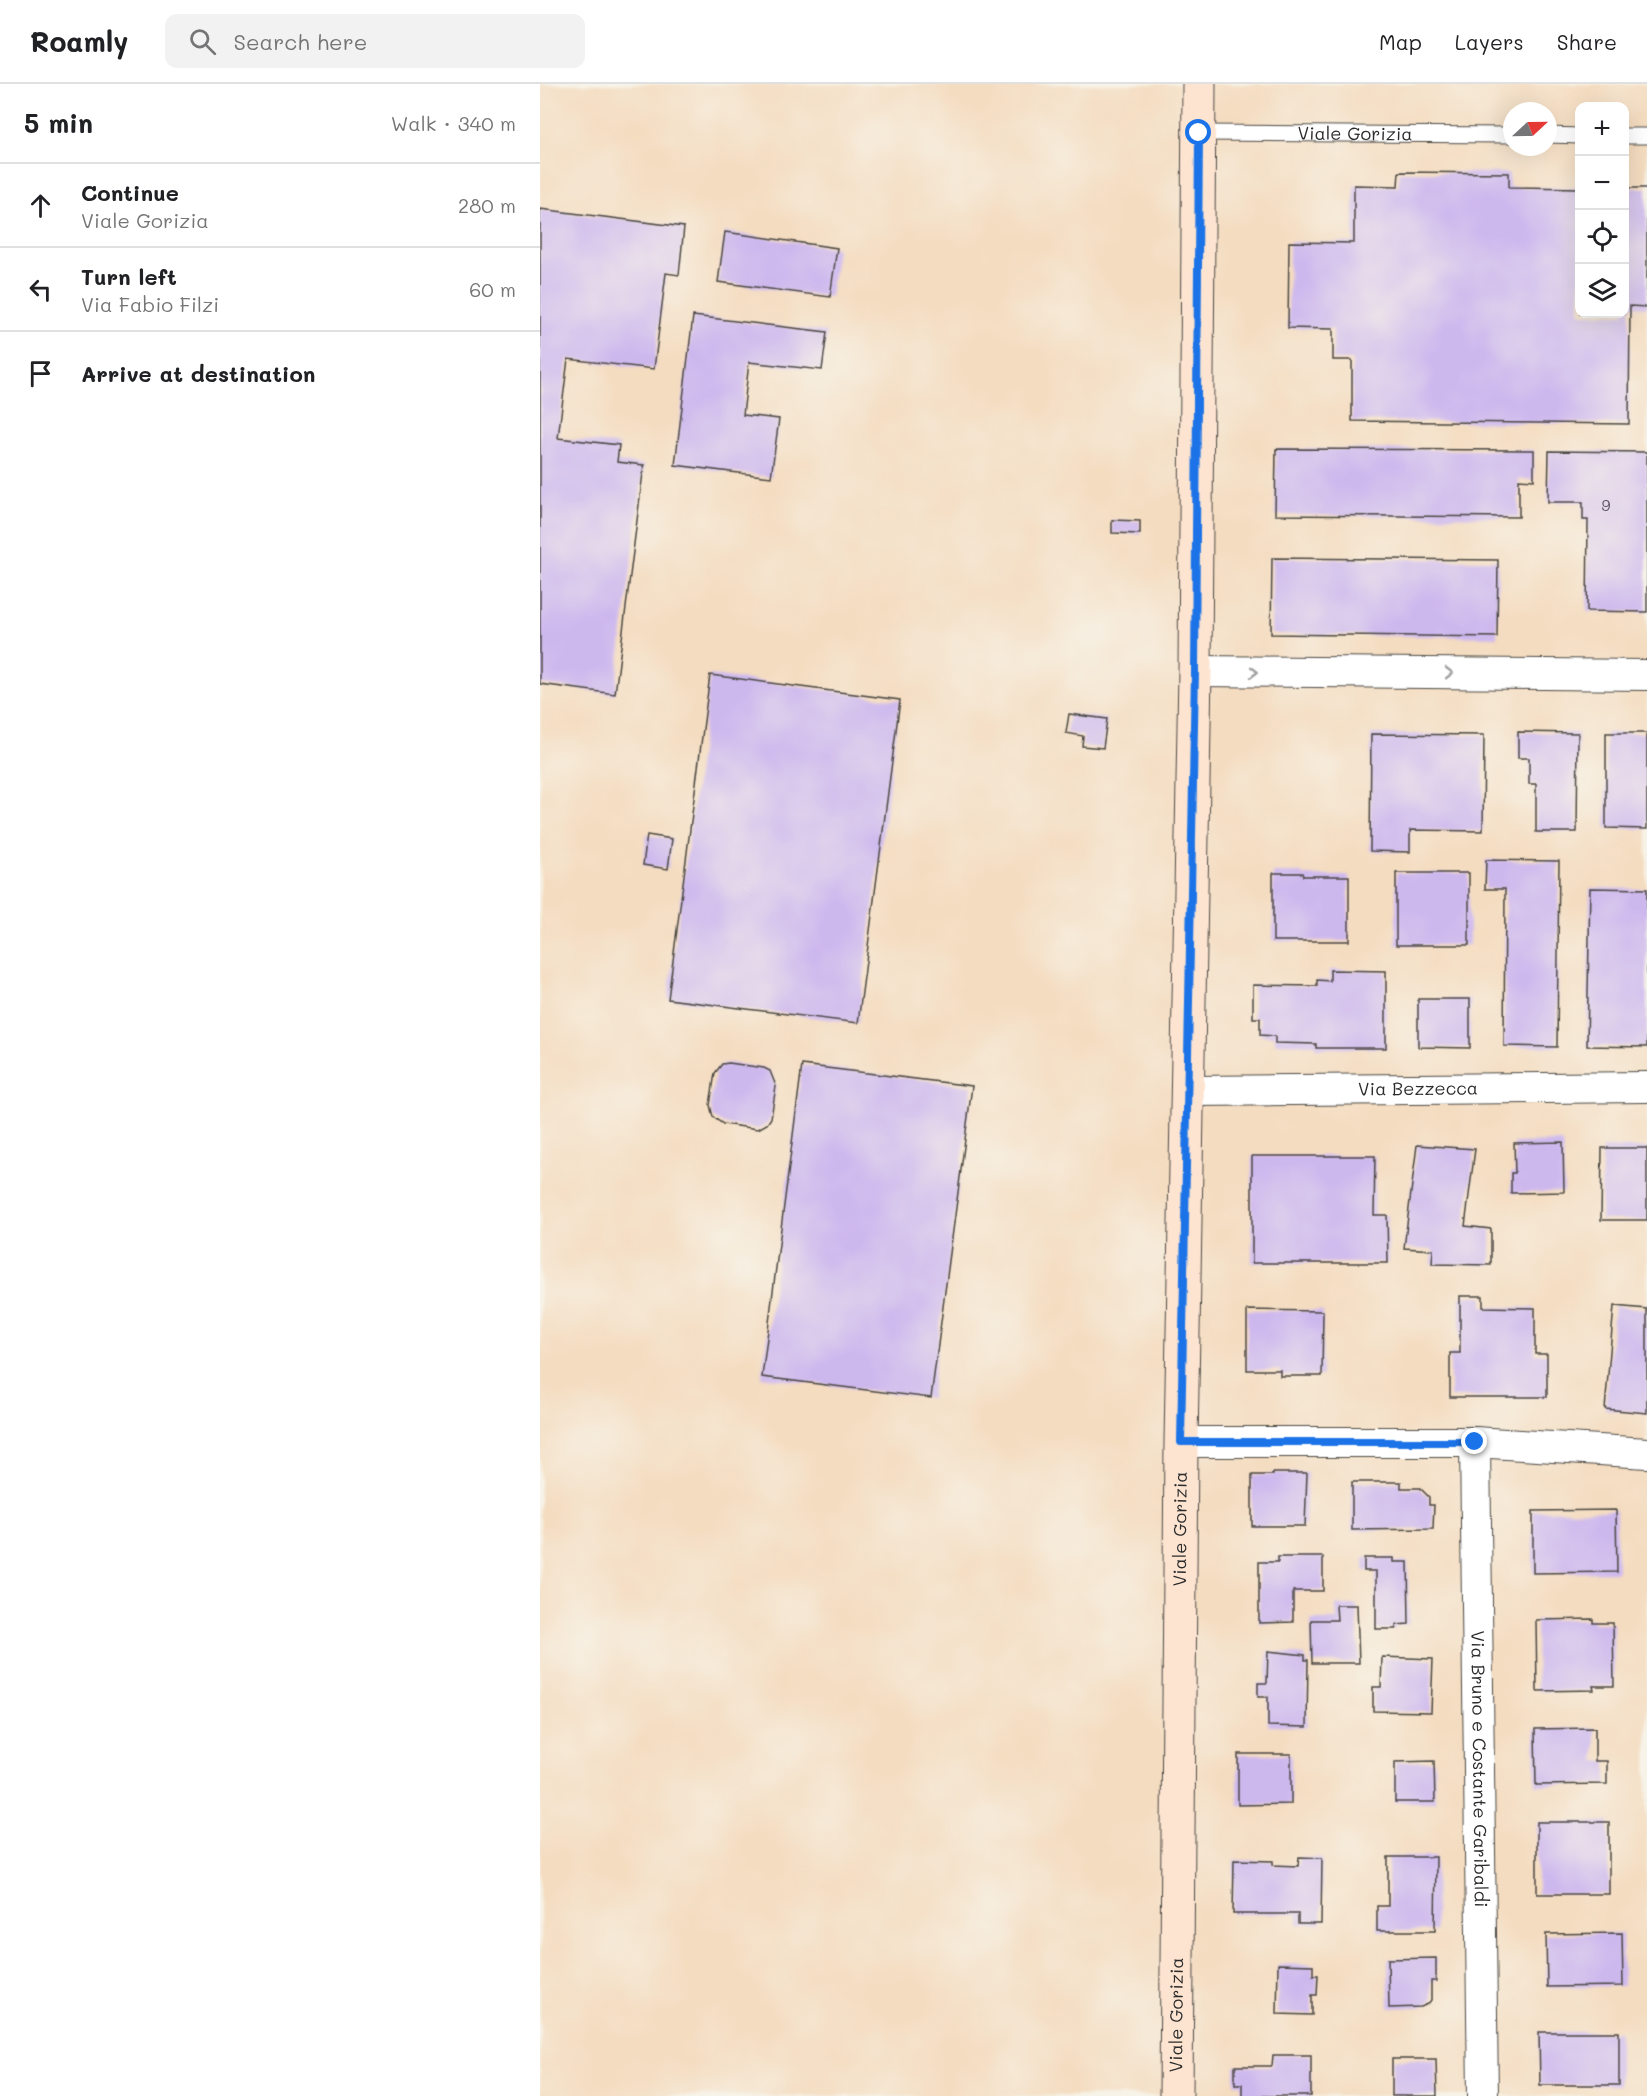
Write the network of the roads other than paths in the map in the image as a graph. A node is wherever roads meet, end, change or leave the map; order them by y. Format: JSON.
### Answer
{"nodes":[{"id":1,"x":1199,"y":84,"type":"edge"},
{"id":2,"x":1199,"y":133,"type":"junction"},
{"id":3,"x":1503,"y":135,"type":"edge"},
{"id":4,"x":1557,"y":135,"type":"edge"},
{"id":5,"x":1575,"y":136,"type":"edge"},
{"id":6,"x":1629,"y":136,"type":"edge"},
{"id":7,"x":1647,"y":136,"type":"edge"},
{"id":8,"x":1195,"y":671,"type":"junction"},
{"id":9,"x":1647,"y":675,"type":"edge"},
{"id":10,"x":1647,"y":1086,"type":"edge"},
{"id":11,"x":1188,"y":1091,"type":"junction"},
{"id":12,"x":1181,"y":1442,"type":"junction"},
{"id":13,"x":1475,"y":1442,"type":"junction"},
{"id":14,"x":1647,"y":1453,"type":"edge"},
{"id":15,"x":1176,"y":2096,"type":"edge"},
{"id":16,"x":1483,"y":2096,"type":"edge"}],
"edges":[{"from":1,"to":2,"type":"street","name":"Viale Gorizia"},
{"from":2,"to":3,"type":"lane","name":"Viale Gorizia"},
{"from":2,"to":8,"type":"street","name":"Viale Gorizia"},
{"from":4,"to":5,"type":"lane"},
{"from":6,"to":7,"type":"lane"},
{"from":8,"to":9,"type":"street","one_way":true},
{"from":8,"to":11,"type":"street","name":"Viale Gorizia"},
{"from":10,"to":11,"type":"street","name":"Via Bezzecca"},
{"from":11,"to":12,"type":"street","name":"Viale Gorizia"},
{"from":12,"to":13,"type":"street"},
{"from":12,"to":15,"type":"street","name":"Viale Gorizia"},
{"from":13,"to":14,"type":"street"},
{"from":13,"to":16,"type":"street","name":"Via Bruno e Costante Garibaldi"}]}
